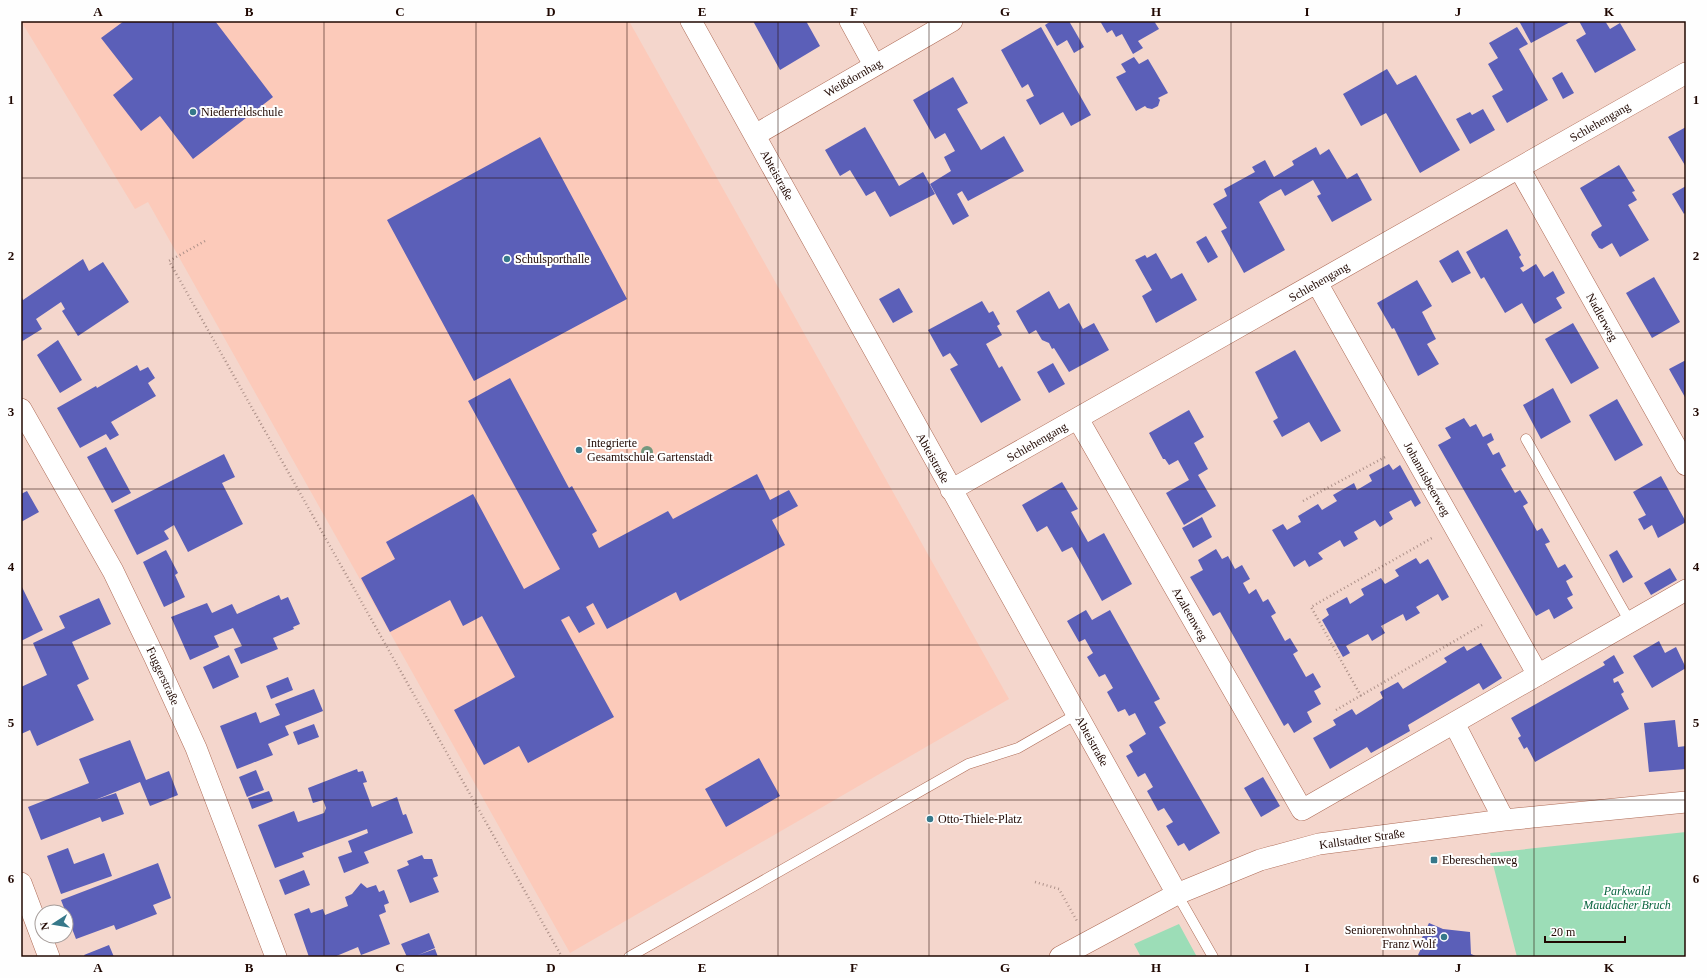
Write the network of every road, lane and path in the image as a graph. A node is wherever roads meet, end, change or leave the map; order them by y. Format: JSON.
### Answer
{"nodes":[{"id":1,"x":691,"y":21,"type":"edge"},
{"id":2,"x":850,"y":21,"type":"edge"},
{"id":3,"x":952,"y":21,"type":"edge"},
{"id":4,"x":874,"y":65,"type":"junction"},
{"id":5,"x":1686,"y":73,"type":"edge"},
{"id":6,"x":755,"y":135,"type":"junction"},
{"id":7,"x":1519,"y":168,"type":"junction"},
{"id":8,"x":205,"y":241,"type":"dead end"},
{"id":9,"x":1317,"y":283,"type":"junction"},
{"id":10,"x":21,"y":409,"type":"edge"},
{"id":11,"x":1078,"y":419,"type":"junction"},
{"id":12,"x":1526,"y":439,"type":"dead end"},
{"id":13,"x":1408,"y":445,"type":"junction"},
{"id":14,"x":1686,"y":465,"type":"edge"},
{"id":15,"x":951,"y":490,"type":"junction"},
{"id":16,"x":1303,"y":501,"type":"dead end"},
{"id":17,"x":1454,"y":526,"type":"junction"},
{"id":18,"x":1686,"y":590,"type":"edge"},
{"id":19,"x":1503,"y":613,"type":"junction"},
{"id":20,"x":1630,"y":622,"type":"junction"},
{"id":21,"x":1538,"y":675,"type":"junction"},
{"id":22,"x":1361,"y":696,"type":"junction"},
{"id":23,"x":1336,"y":710,"type":"dead end"},
{"id":24,"x":1077,"y":714,"type":"junction"},
{"id":25,"x":1454,"y":723,"type":"junction"},
{"id":26,"x":1686,"y":802,"type":"edge"},
{"id":27,"x":1504,"y":820,"type":"junction"},
{"id":28,"x":1035,"y":882,"type":"dead end"},
{"id":29,"x":21,"y":883,"type":"edge"},
{"id":30,"x":1177,"y":894,"type":"junction"},
{"id":31,"x":1088,"y":941,"type":"junction"},
{"id":32,"x":49,"y":957,"type":"edge"},
{"id":33,"x":276,"y":957,"type":"edge"},
{"id":34,"x":562,"y":957,"type":"edge"},
{"id":35,"x":629,"y":957,"type":"edge"},
{"id":36,"x":1060,"y":957,"type":"edge"},
{"id":37,"x":1213,"y":957,"type":"edge"}],
"edges":[{"from":1,"to":6,"type":"street","name":"Abteistraße"},
{"from":2,"to":4,"type":"street"},
{"from":3,"to":4,"type":"street","name":"Weißdornhag"},
{"from":4,"to":6,"type":"street","name":"Weißdornhag"},
{"from":5,"to":7,"type":"street","name":"Schlehengang"},
{"from":6,"to":15,"type":"street","name":"Abteistraße"},
{"from":7,"to":9,"type":"street","name":"Schlehengang"},
{"from":7,"to":14,"type":"street","name":"Nadlerweg"},
{"from":8,"to":34,"type":"path"},
{"from":9,"to":11,"type":"street","name":"Schlehengang"},
{"from":9,"to":13,"type":"street","name":"Johannisbeerweg"},
{"from":10,"to":33,"type":"street","name":"Fuggerstraße"},
{"from":11,"to":15,"type":"street","name":"Schlehengang"},
{"from":11,"to":25,"type":"street","name":"Azaleenweg"},
{"from":12,"to":20,"type":"lane"},
{"from":13,"to":16,"type":"path"},
{"from":13,"to":17,"type":"street","name":"Johannisbeerweg"},
{"from":15,"to":24,"type":"street","name":"Abteistraße"},
{"from":17,"to":19,"type":"street","name":"Johannisbeerweg"},
{"from":17,"to":22,"type":"path"},
{"from":18,"to":20,"type":"street"},
{"from":19,"to":21,"type":"street","name":"Johannisbeerweg"},
{"from":19,"to":22,"type":"path"},
{"from":20,"to":21,"type":"street"},
{"from":21,"to":25,"type":"street"},
{"from":22,"to":23,"type":"path"},
{"from":24,"to":30,"type":"street","name":"Abteistraße"},
{"from":24,"to":35,"type":"lane"},
{"from":25,"to":27,"type":"street"},
{"from":26,"to":27,"type":"street","name":"Kallstadter Straße"},
{"from":27,"to":30,"type":"street","name":"Kallstadter Straße"},
{"from":28,"to":31,"type":"path"},
{"from":29,"to":32,"type":"street"},
{"from":30,"to":31,"type":"street","name":"Kallstadter Straße"},
{"from":30,"to":37,"type":"lane"},
{"from":31,"to":36,"type":"street","name":"Kallstadter Straße"}]}
